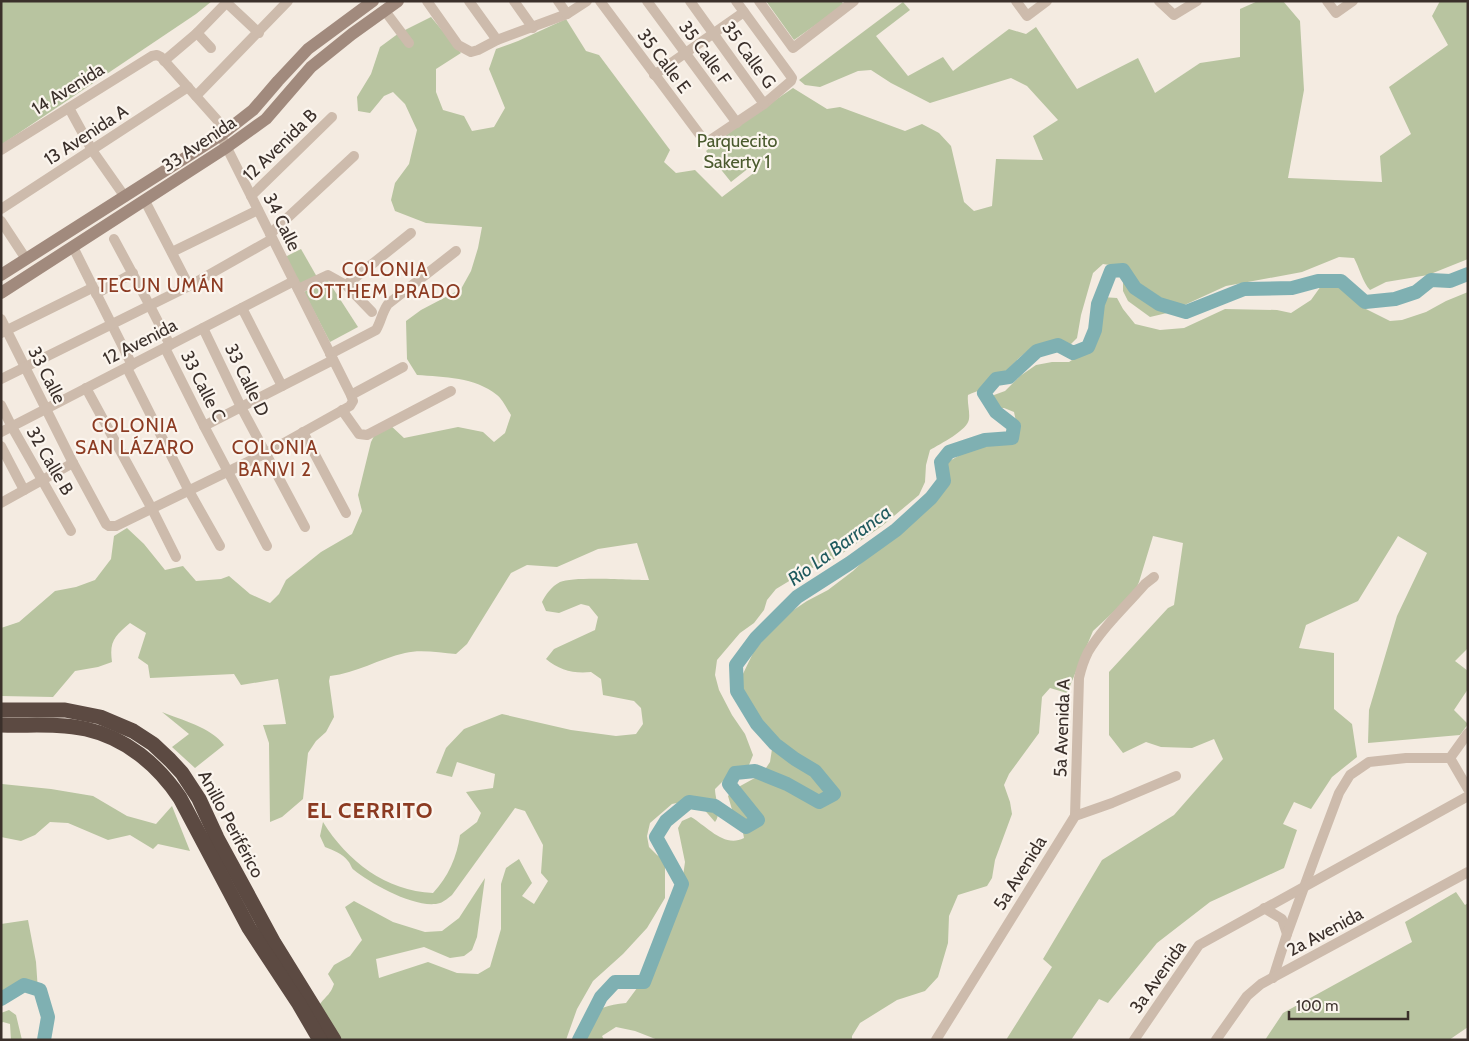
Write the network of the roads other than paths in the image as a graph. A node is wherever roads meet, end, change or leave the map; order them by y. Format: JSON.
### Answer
{"nodes":[{"id":1,"x":288,"y":1,"type":"edge"},
{"id":2,"x":373,"y":1,"type":"edge"},
{"id":3,"x":398,"y":1,"type":"edge"},
{"id":4,"x":427,"y":1,"type":"edge"},
{"id":5,"x":469,"y":1,"type":"edge"},
{"id":6,"x":514,"y":1,"type":"edge"},
{"id":7,"x":558,"y":1,"type":"edge"},
{"id":8,"x":587,"y":1,"type":"edge"},
{"id":9,"x":600,"y":1,"type":"edge"},
{"id":10,"x":648,"y":1,"type":"edge"},
{"id":11,"x":690,"y":1,"type":"edge"},
{"id":12,"x":736,"y":1,"type":"edge"},
{"id":13,"x":854,"y":1,"type":"edge"},
{"id":14,"x":1016,"y":1,"type":"edge"},
{"id":15,"x":1047,"y":1,"type":"edge"},
{"id":16,"x":1159,"y":1,"type":"edge"},
{"id":17,"x":1197,"y":1,"type":"edge"},
{"id":18,"x":1327,"y":1,"type":"edge"},
{"id":19,"x":1353,"y":1,"type":"edge"},
{"id":20,"x":228,"y":2,"type":"edge"},
{"id":21,"x":761,"y":4,"type":"edge"},
{"id":22,"x":384,"y":11,"type":"junction"},
{"id":23,"x":567,"y":14,"type":"junction"},
{"id":24,"x":746,"y":15,"type":"junction"},
{"id":25,"x":533,"y":28,"type":"junction"},
{"id":26,"x":197,"y":33,"type":"junction"},
{"id":27,"x":259,"y":33,"type":"junction"},
{"id":28,"x":714,"y":33,"type":"junction"},
{"id":29,"x":497,"y":40,"type":"junction"},
{"id":30,"x":409,"y":43,"type":"dead end"},
{"id":31,"x":791,"y":45,"type":"junction"},
{"id":32,"x":211,"y":48,"type":"dead end"},
{"id":33,"x":686,"y":54,"type":"junction"},
{"id":34,"x":152,"y":56,"type":"joint"},
{"id":35,"x":776,"y":56,"type":"junction"},
{"id":36,"x":164,"y":61,"type":"junction"},
{"id":37,"x":654,"y":75,"type":"junction"},
{"id":38,"x":188,"y":87,"type":"junction"},
{"id":39,"x":196,"y":96,"type":"junction"},
{"id":40,"x":764,"y":104,"type":"junction"},
{"id":41,"x":68,"y":108,"type":"junction"},
{"id":42,"x":332,"y":117,"type":"dead end"},
{"id":43,"x":737,"y":123,"type":"junction"},
{"id":44,"x":224,"y":133,"type":"junction"},
{"id":45,"x":227,"y":147,"type":"junction"},
{"id":46,"x":1,"y":150,"type":"edge"},
{"id":47,"x":92,"y":150,"type":"junction"},
{"id":48,"x":354,"y":156,"type":"dead end"},
{"id":49,"x":251,"y":196,"type":"junction"},
{"id":50,"x":125,"y":197,"type":"junction"},
{"id":51,"x":144,"y":201,"type":"junction"},
{"id":52,"x":1,"y":209,"type":"edge"},
{"id":53,"x":258,"y":210,"type":"junction"},
{"id":54,"x":1,"y":221,"type":"edge"},
{"id":55,"x":411,"y":233,"type":"dead end"},
{"id":56,"x":271,"y":237,"type":"junction"},
{"id":57,"x":114,"y":239,"type":"dead end"},
{"id":58,"x":73,"y":247,"type":"junction"},
{"id":59,"x":456,"y":251,"type":"dead end"},
{"id":60,"x":172,"y":252,"type":"junction"},
{"id":61,"x":26,"y":259,"type":"junction"},
{"id":62,"x":133,"y":272,"type":"junction"},
{"id":63,"x":1,"y":275,"type":"edge"},
{"id":64,"x":296,"y":285,"type":"junction"},
{"id":65,"x":346,"y":285,"type":"junction"},
{"id":66,"x":189,"y":286,"type":"junction"},
{"id":67,"x":94,"y":291,"type":"junction"},
{"id":68,"x":1,"y":293,"type":"edge"},
{"id":69,"x":150,"y":306,"type":"junction"},
{"id":70,"x":242,"y":308,"type":"junction"},
{"id":71,"x":372,"y":312,"type":"dead end"},
{"id":72,"x":1,"y":319,"type":"edge"},
{"id":73,"x":112,"y":324,"type":"junction"},
{"id":74,"x":204,"y":328,"type":"junction"},
{"id":75,"x":4,"y":332,"type":"edge"},
{"id":76,"x":167,"y":347,"type":"junction"},
{"id":77,"x":331,"y":357,"type":"junction"},
{"id":78,"x":130,"y":366,"type":"junction"},
{"id":79,"x":24,"y":367,"type":"junction"},
{"id":80,"x":403,"y":367,"type":"dead end"},
{"id":81,"x":1,"y":379,"type":"edge"},
{"id":82,"x":282,"y":386,"type":"junction"},
{"id":83,"x":86,"y":388,"type":"junction"},
{"id":84,"x":451,"y":391,"type":"dead end"},
{"id":85,"x":351,"y":400,"type":"junction"},
{"id":86,"x":1,"y":405,"type":"edge"},
{"id":87,"x":241,"y":407,"type":"junction"},
{"id":88,"x":46,"y":409,"type":"junction"},
{"id":89,"x":342,"y":410,"type":"junction"},
{"id":90,"x":204,"y":426,"type":"junction"},
{"id":91,"x":12,"y":427,"type":"junction"},
{"id":92,"x":1,"y":432,"type":"edge"},
{"id":93,"x":303,"y":432,"type":"junction"},
{"id":94,"x":1,"y":446,"type":"edge"},
{"id":95,"x":266,"y":453,"type":"junction"},
{"id":96,"x":72,"y":463,"type":"junction"},
{"id":97,"x":228,"y":473,"type":"junction"},
{"id":98,"x":42,"y":481,"type":"junction"},
{"id":99,"x":24,"y":490,"type":"junction"},
{"id":100,"x":189,"y":490,"type":"junction"},
{"id":101,"x":1,"y":503,"type":"edge"},
{"id":102,"x":152,"y":509,"type":"junction"},
{"id":103,"x":346,"y":513,"type":"dead end"},
{"id":104,"x":304,"y":526,"type":"dead end"},
{"id":105,"x":71,"y":532,"type":"dead end"},
{"id":106,"x":220,"y":546,"type":"dead end"},
{"id":107,"x":267,"y":546,"type":"dead end"},
{"id":108,"x":176,"y":557,"type":"dead end"},
{"id":109,"x":1154,"y":577,"type":"dead end"},
{"id":110,"x":1,"y":710,"type":"edge"},
{"id":111,"x":1,"y":726,"type":"edge"},
{"id":112,"x":1468,"y":733,"type":"edge"},
{"id":113,"x":1450,"y":758,"type":"junction"},
{"id":114,"x":1176,"y":776,"type":"dead end"},
{"id":115,"x":1468,"y":789,"type":"edge"},
{"id":116,"x":1468,"y":796,"type":"edge"},
{"id":117,"x":1075,"y":816,"type":"junction"},
{"id":118,"x":210,"y":840,"type":"junction"},
{"id":119,"x":1468,"y":872,"type":"edge"},
{"id":120,"x":1305,"y":886,"type":"junction"},
{"id":121,"x":1264,"y":908,"type":"junction"},
{"id":122,"x":1287,"y":934,"type":"junction"},
{"id":123,"x":1273,"y":978,"type":"junction"},
{"id":124,"x":320,"y":1040,"type":"edge"},
{"id":125,"x":334,"y":1040,"type":"edge"},
{"id":126,"x":936,"y":1040,"type":"edge"},
{"id":127,"x":1134,"y":1040,"type":"edge"},
{"id":128,"x":1216,"y":1040,"type":"edge"}],
"edges":[{"from":1,"to":27,"type":"street"},
{"from":2,"to":44,"type":"street","name":"33 Avenida"},
{"from":3,"to":22,"type":"street","name":"33 Avenida"},
{"from":4,"to":29,"type":"street"},
{"from":5,"to":29,"type":"street"},
{"from":6,"to":25,"type":"street"},
{"from":7,"to":23,"type":"street"},
{"from":8,"to":23,"type":"street"},
{"from":9,"to":37,"type":"street","name":"35 Calle E"},
{"from":10,"to":33,"type":"street","name":"35 Calle F"},
{"from":11,"to":28,"type":"street","name":"35 Calle G"},
{"from":12,"to":24,"type":"street"},
{"from":13,"to":31,"type":"street"},
{"from":14,"to":15,"type":"street"},
{"from":16,"to":17,"type":"street"},
{"from":18,"to":19,"type":"street"},
{"from":20,"to":26,"type":"street"},
{"from":20,"to":27,"type":"street"},
{"from":21,"to":24,"type":"street"},
{"from":21,"to":31,"type":"street"},
{"from":22,"to":30,"type":"street"},
{"from":22,"to":45,"type":"street","name":"33 Avenida"},
{"from":23,"to":25,"type":"street"},
{"from":24,"to":28,"type":"street"},
{"from":24,"to":35,"type":"street"},
{"from":25,"to":29,"type":"street"},
{"from":26,"to":32,"type":"street"},
{"from":26,"to":36,"type":"street"},
{"from":27,"to":39,"type":"street"},
{"from":28,"to":33,"type":"street"},
{"from":28,"to":40,"type":"street","name":"35 Calle G"},
{"from":31,"to":35,"type":"street"},
{"from":33,"to":37,"type":"street"},
{"from":33,"to":43,"type":"street","name":"35 Calle F"},
{"from":34,"to":36,"type":"street","name":"34 Calle"},
{"from":34,"to":41,"type":"street","name":"14 Avenida"},
{"from":35,"to":40,"type":"street"},
{"from":36,"to":38,"type":"street","name":"34 Calle"},
{"from":37,"to":43,"type":"street","name":"35 Calle E"},
{"from":38,"to":39,"type":"street","name":"34 Calle"},
{"from":38,"to":47,"type":"street","name":"13 Avenida A"},
{"from":39,"to":44,"type":"street","name":"34 Calle"},
{"from":40,"to":43,"type":"street"},
{"from":41,"to":46,"type":"street","name":"14 Avenida"},
{"from":41,"to":47,"type":"street"},
{"from":42,"to":49,"type":"street","name":"12 Avenida B"},
{"from":44,"to":45,"type":"street","name":"34 Calle"},
{"from":44,"to":50,"type":"street","name":"33 Avenida"},
{"from":45,"to":49,"type":"street","name":"34 Calle"},
{"from":45,"to":51,"type":"street","name":"33 Avenida"},
{"from":47,"to":50,"type":"street"},
{"from":47,"to":52,"type":"street","name":"13 Avenida A"},
{"from":48,"to":56,"type":"street"},
{"from":49,"to":53,"type":"street","name":"34 Calle"},
{"from":50,"to":61,"type":"street","name":"33 Avenida"},
{"from":51,"to":58,"type":"street","name":"33 Avenida"},
{"from":51,"to":60,"type":"street"},
{"from":53,"to":56,"type":"street","name":"34 Calle"},
{"from":53,"to":60,"type":"street","name":"12 Avenida B"},
{"from":54,"to":61,"type":"street"},
{"from":55,"to":65,"type":"street"},
{"from":56,"to":64,"type":"street","name":"34 Calle"},
{"from":56,"to":66,"type":"street"},
{"from":57,"to":62,"type":"street","name":"33 Calle C"},
{"from":58,"to":67,"type":"street"},
{"from":58,"to":68,"type":"street","name":"33 Avenida"},
{"from":59,"to":77,"type":"street"},
{"from":60,"to":66,"type":"street"},
{"from":61,"to":63,"type":"street","name":"33 Avenida"},
{"from":62,"to":67,"type":"street"},
{"from":62,"to":69,"type":"street","name":"33 Calle C"},
{"from":64,"to":65,"type":"street","name":"12 Avenida"},
{"from":64,"to":70,"type":"street","name":"12 Avenida"},
{"from":64,"to":77,"type":"street","name":"34 Calle"},
{"from":65,"to":71,"type":"street"},
{"from":66,"to":69,"type":"street"},
{"from":67,"to":73,"type":"street"},
{"from":67,"to":75,"type":"street"},
{"from":69,"to":73,"type":"street"},
{"from":69,"to":76,"type":"street","name":"33 Calle C"},
{"from":70,"to":74,"type":"street","name":"12 Avenida"},
{"from":70,"to":82,"type":"street"},
{"from":72,"to":75,"type":"street","name":"33 Calle"},
{"from":73,"to":78,"type":"street"},
{"from":73,"to":79,"type":"street"},
{"from":74,"to":76,"type":"street","name":"12 Avenida"},
{"from":74,"to":87,"type":"street","name":"33 Calle D"},
{"from":75,"to":79,"type":"street","name":"33 Calle"},
{"from":76,"to":78,"type":"street","name":"12 Avenida"},
{"from":76,"to":90,"type":"street","name":"33 Calle C"},
{"from":77,"to":82,"type":"street"},
{"from":77,"to":85,"type":"street","name":"34 Calle"},
{"from":78,"to":83,"type":"street","name":"12 Avenida"},
{"from":78,"to":100,"type":"street"},
{"from":79,"to":81,"type":"street"},
{"from":79,"to":88,"type":"street","name":"33 Calle"},
{"from":80,"to":85,"type":"street"},
{"from":82,"to":87,"type":"street"},
{"from":83,"to":88,"type":"street","name":"12 Avenida"},
{"from":83,"to":102,"type":"street"},
{"from":84,"to":89,"type":"street"},
{"from":85,"to":89,"type":"street"},
{"from":86,"to":91,"type":"street","name":"32 Calle B"},
{"from":87,"to":90,"type":"street"},
{"from":87,"to":95,"type":"street","name":"33 Calle D"},
{"from":88,"to":91,"type":"street","name":"12 Avenida"},
{"from":88,"to":96,"type":"street","name":"33 Calle"},
{"from":89,"to":93,"type":"street"},
{"from":90,"to":97,"type":"street","name":"33 Calle C"},
{"from":91,"to":92,"type":"street","name":"12 Avenida"},
{"from":91,"to":98,"type":"street","name":"32 Calle B"},
{"from":93,"to":95,"type":"street"},
{"from":93,"to":103,"type":"street"},
{"from":94,"to":99,"type":"street"},
{"from":95,"to":97,"type":"street"},
{"from":95,"to":104,"type":"street","name":"33 Calle D"},
{"from":96,"to":98,"type":"street"},
{"from":96,"to":102,"type":"street","name":"33 Calle"},
{"from":97,"to":100,"type":"street"},
{"from":97,"to":107,"type":"street","name":"33 Calle C"},
{"from":98,"to":99,"type":"street"},
{"from":98,"to":105,"type":"street","name":"32 Calle B"},
{"from":99,"to":101,"type":"street"},
{"from":100,"to":102,"type":"street"},
{"from":100,"to":106,"type":"street"},
{"from":102,"to":108,"type":"street"},
{"from":109,"to":117,"type":"street","name":"5a Avenida A"},
{"from":110,"to":118,"type":"highway","name":"Anillo Periférico"},
{"from":111,"to":118,"type":"highway","name":"Anillo Periférico"},
{"from":112,"to":113,"type":"street"},
{"from":113,"to":115,"type":"street"},
{"from":113,"to":120,"type":"street"},
{"from":114,"to":117,"type":"street"},
{"from":116,"to":120,"type":"street","name":"3a Avenida"},
{"from":117,"to":126,"type":"street","name":"5a Avenida"},
{"from":118,"to":124,"type":"highway","name":"Anillo Periférico"},
{"from":118,"to":125,"type":"highway","name":"Anillo Periférico"},
{"from":119,"to":123,"type":"street","name":"2a Avenida"},
{"from":120,"to":121,"type":"street","name":"3a Avenida"},
{"from":120,"to":122,"type":"street"},
{"from":121,"to":122,"type":"street"},
{"from":121,"to":127,"type":"street","name":"3a Avenida"},
{"from":122,"to":123,"type":"street"},
{"from":123,"to":128,"type":"street","name":"2a Avenida"}]}
